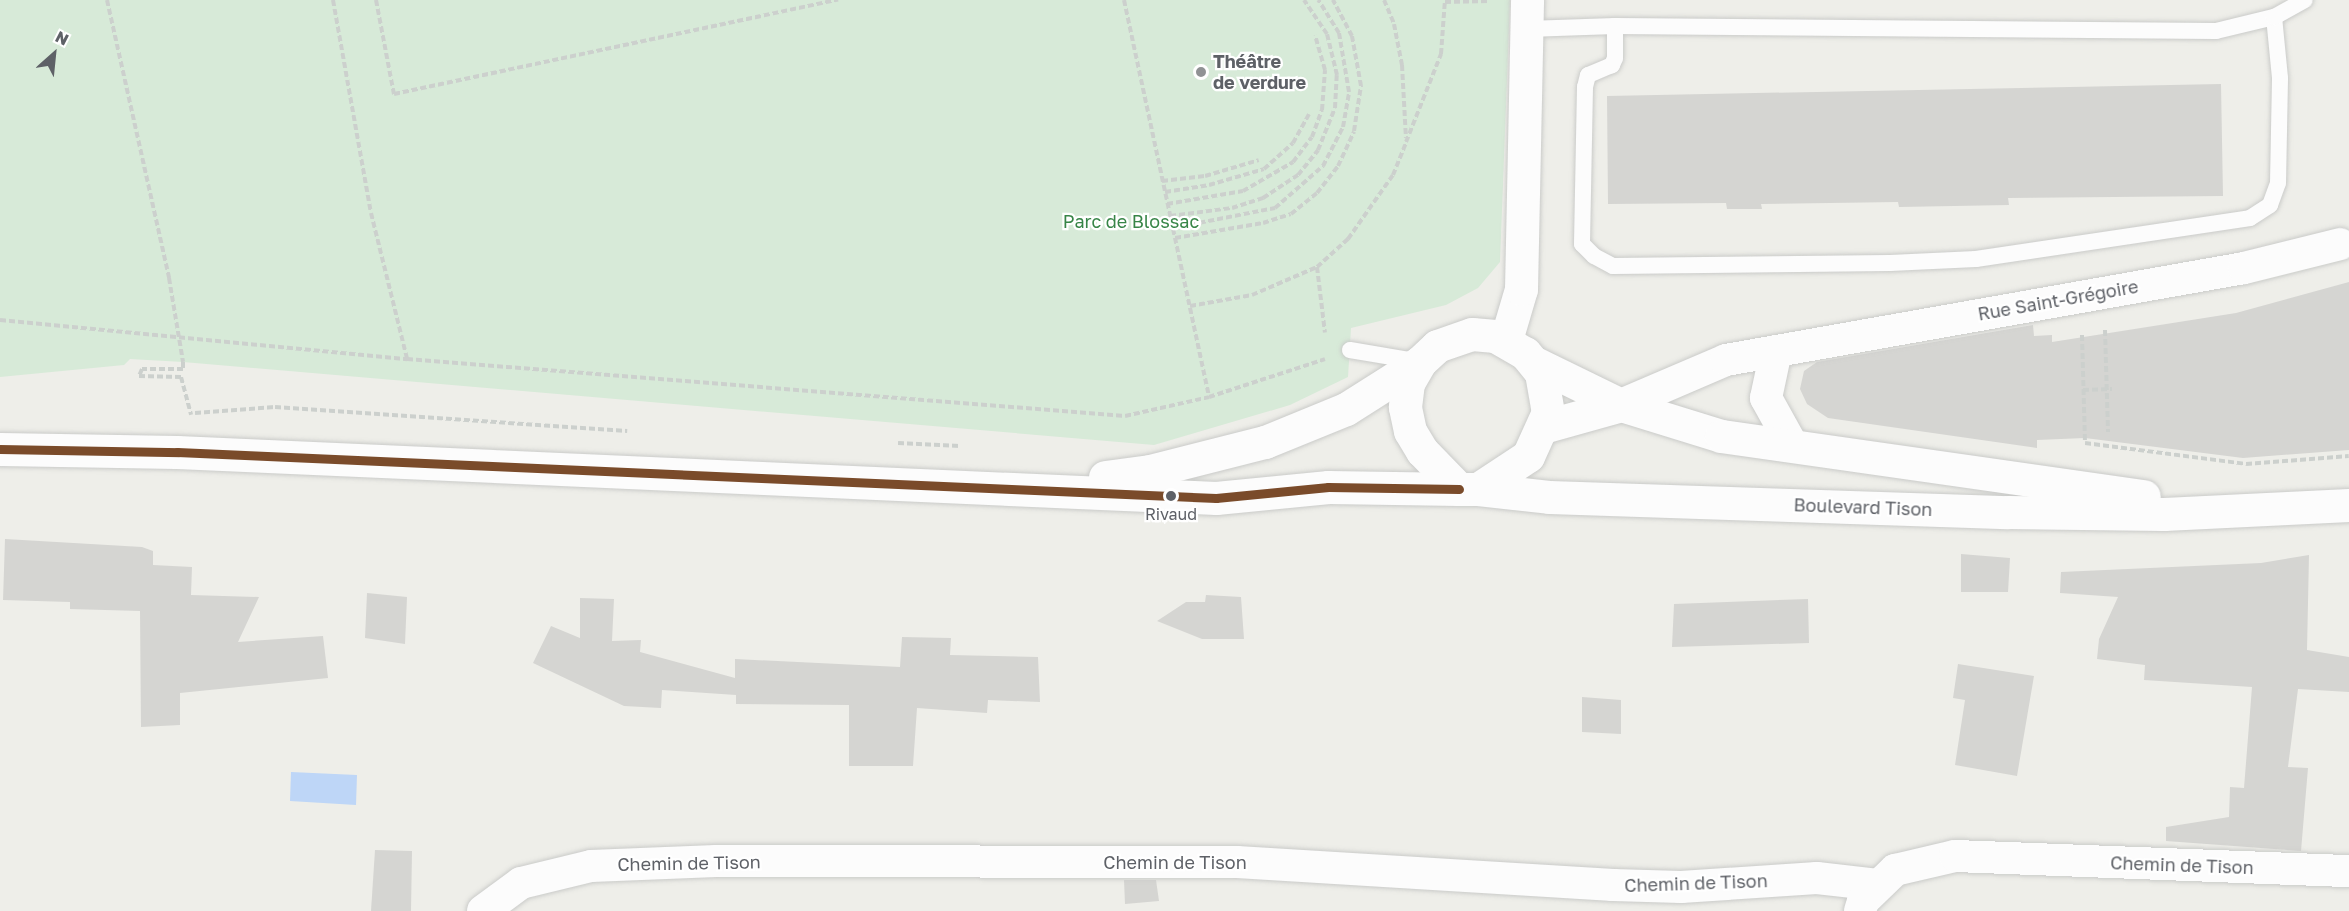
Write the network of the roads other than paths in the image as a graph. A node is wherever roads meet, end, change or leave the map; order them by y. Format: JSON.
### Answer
{"nodes":[{"id":1,"x":2305,"y":0,"type":"edge"},
{"id":2,"x":1523,"y":8,"type":"edge"},
{"id":3,"x":2274,"y":17,"type":"junction"},
{"id":4,"x":1615,"y":26,"type":"junction"},
{"id":5,"x":2340,"y":244,"type":"dead end"},
{"id":6,"x":1506,"y":340,"type":"junction"},
{"id":7,"x":1350,"y":351,"type":"dead end"},
{"id":8,"x":1776,"y":351,"type":"junction"},
{"id":9,"x":1420,"y":362,"type":"junction"},
{"id":10,"x":1533,"y":362,"type":"junction"},
{"id":11,"x":1621,"y":405,"type":"junction"},
{"id":12,"x":1546,"y":426,"type":"junction"},
{"id":13,"x":1792,"y":445,"type":"junction"},
{"id":14,"x":0,"y":449,"type":"edge"},
{"id":15,"x":1014,"y":485,"type":"junction"},
{"id":16,"x":1469,"y":489,"type":"junction"},
{"id":17,"x":2349,"y":505,"type":"edge"},
{"id":18,"x":2249,"y":512,"type":"junction"},
{"id":19,"x":2349,"y":871,"type":"edge"},
{"id":20,"x":1878,"y":885,"type":"junction"},
{"id":21,"x":483,"y":911,"type":"edge"},
{"id":22,"x":1860,"y":911,"type":"edge"}],
"edges":[{"from":1,"to":3,"type":"lane"},
{"from":2,"to":4,"type":"lane"},
{"from":2,"to":6,"type":"main road"},
{"from":3,"to":4,"type":"lane"},
{"from":3,"to":4,"type":"lane"},
{"from":5,"to":8,"type":"street","name":"Rue Saint-Grégoire"},
{"from":6,"to":9,"type":"main road"},
{"from":6,"to":10,"type":"main road"},
{"from":7,"to":9,"type":"lane"},
{"from":8,"to":11,"type":"street","name":"Rue Saint-Grégoire"},
{"from":8,"to":13,"type":"street"},
{"from":9,"to":15,"type":"main road"},
{"from":9,"to":16,"type":"main road"},
{"from":10,"to":11,"type":"main road","name":"Boulevard Tison"},
{"from":10,"to":12,"type":"main road"},
{"from":11,"to":12,"type":"main road"},
{"from":11,"to":13,"type":"main road","name":"Boulevard Tison"},
{"from":12,"to":16,"type":"main road"},
{"from":13,"to":18,"type":"main road","name":"Boulevard Tison"},
{"from":14,"to":15,"type":"main road"},
{"from":15,"to":16,"type":"main road","name":"Boulevard Tison"},
{"from":16,"to":18,"type":"main road","name":"Boulevard Tison"},
{"from":17,"to":18,"type":"main road","name":"Boulevard Tison"},
{"from":19,"to":20,"type":"street","name":"Chemin de Tison"},
{"from":20,"to":21,"type":"street","name":"Chemin de Tison"},
{"from":20,"to":22,"type":"street","name":"Chemin de Tison"}]}
